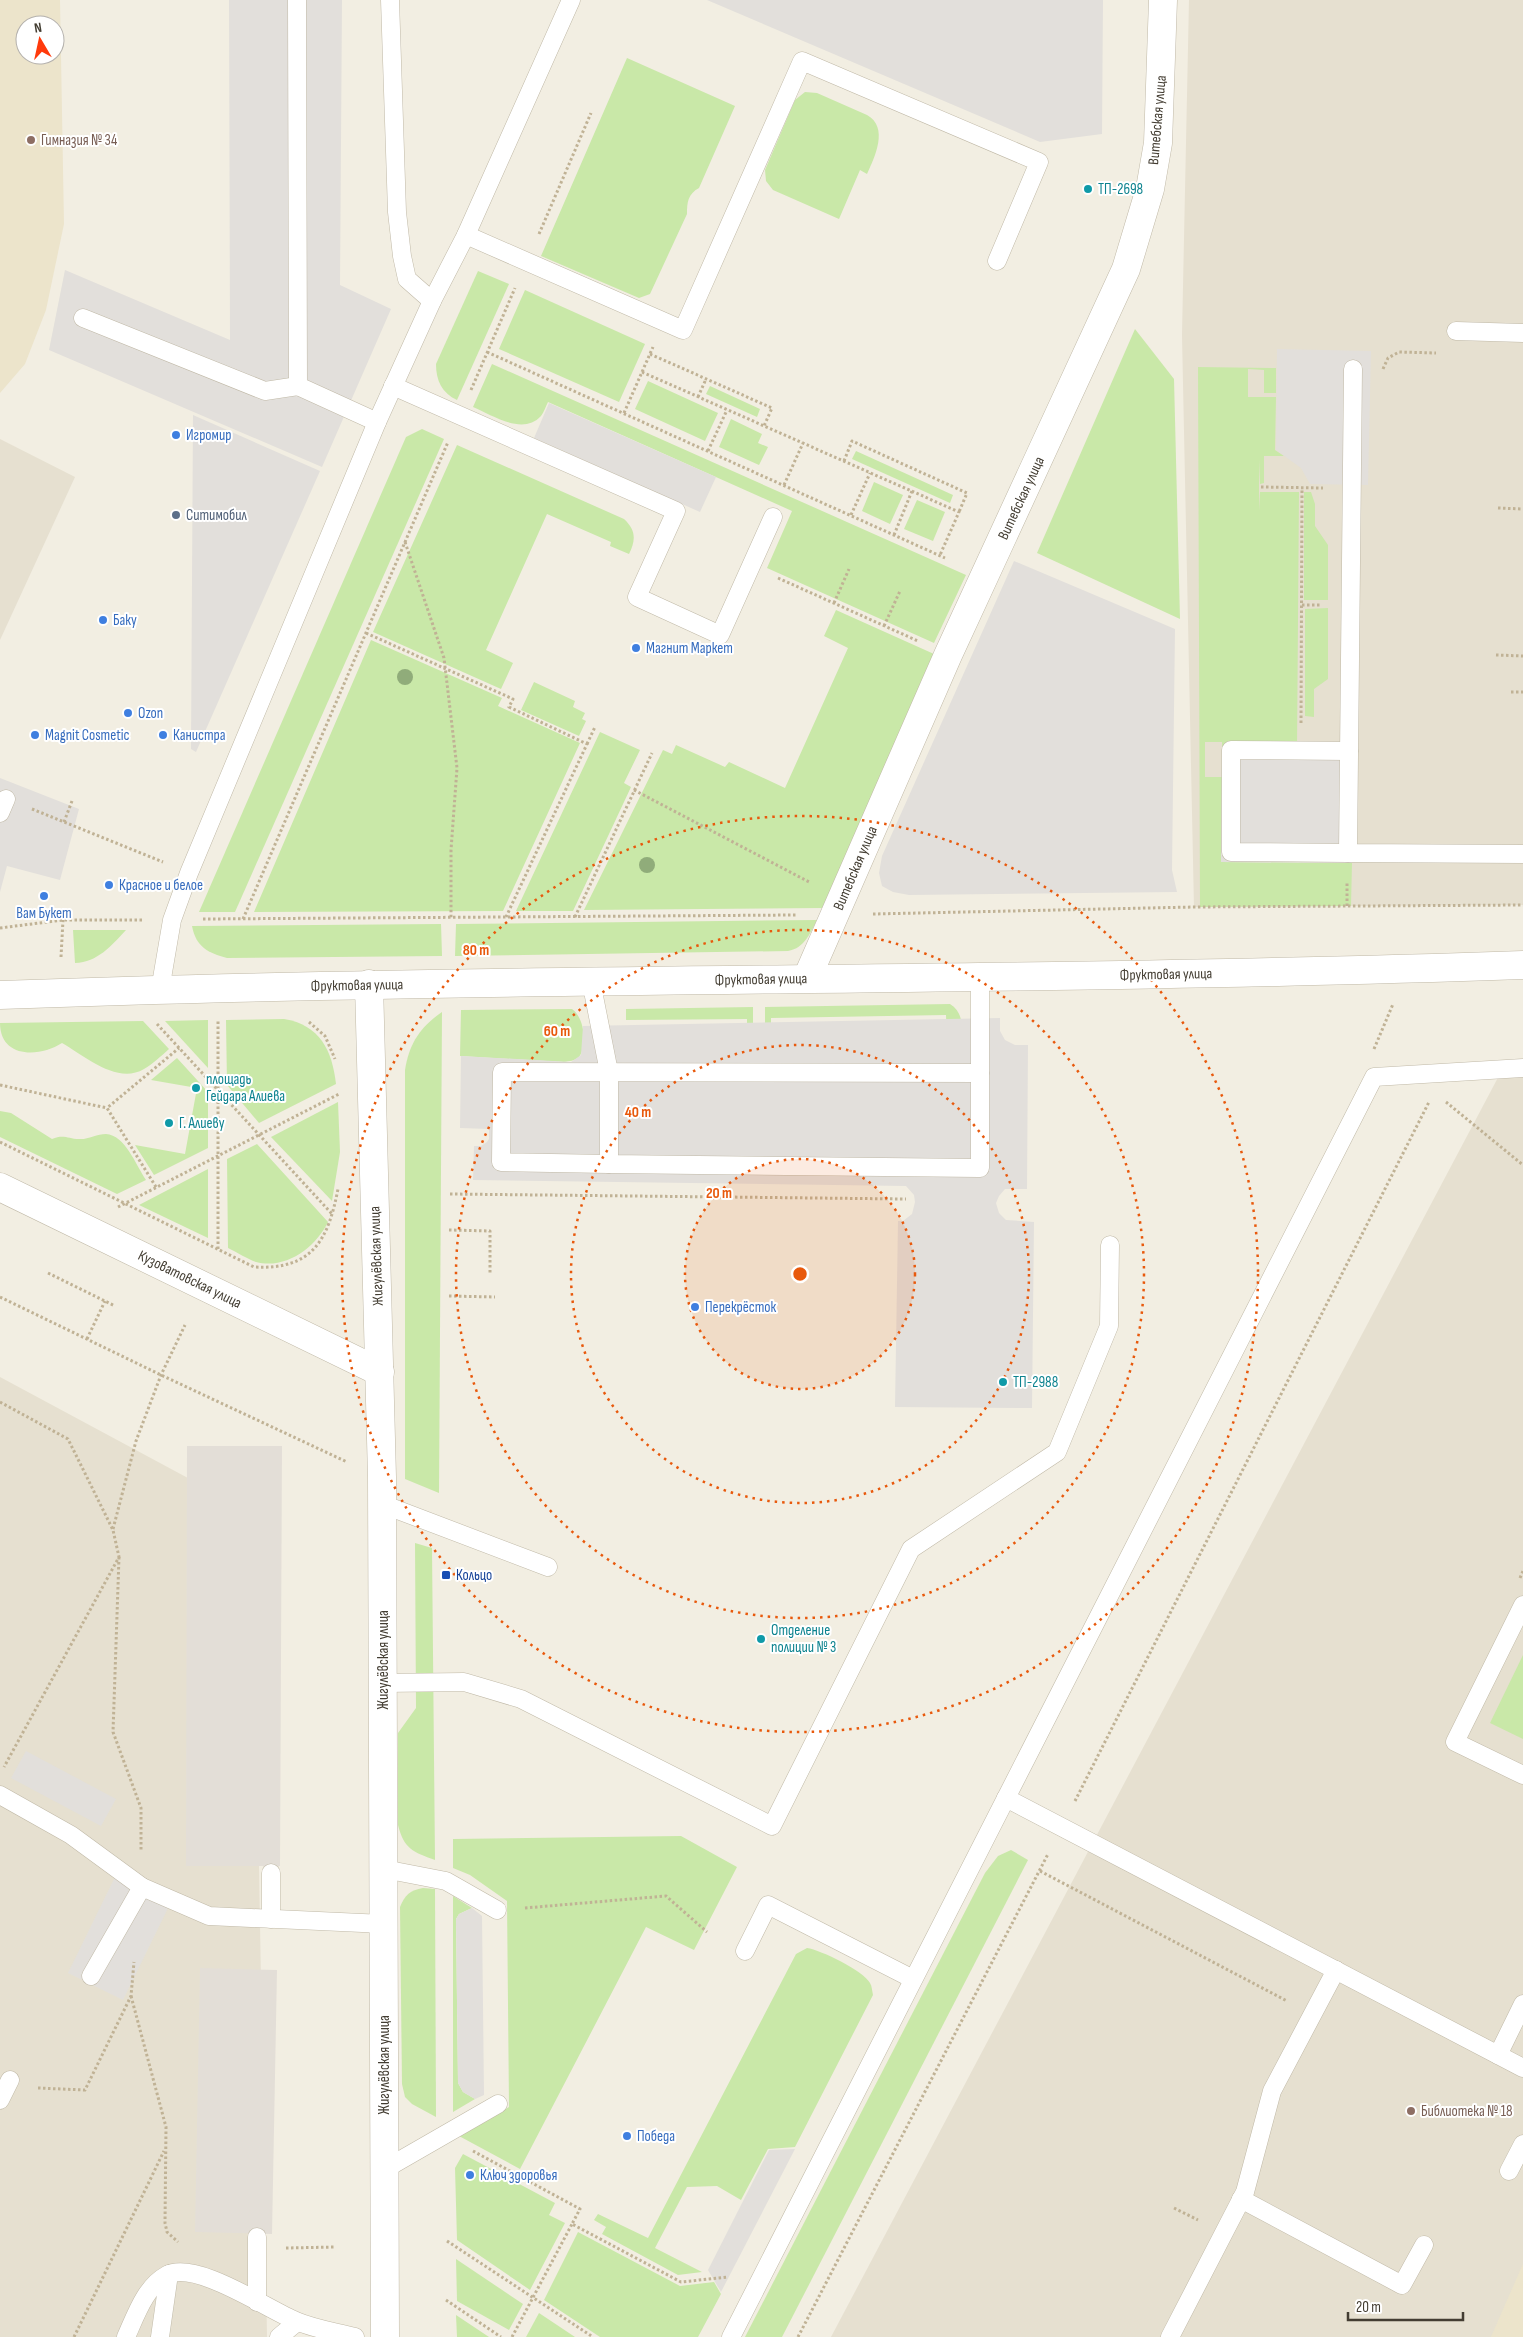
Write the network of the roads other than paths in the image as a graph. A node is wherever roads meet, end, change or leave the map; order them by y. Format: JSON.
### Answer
{"nodes":[{"id":1,"x":297,"y":0,"type":"edge"},
{"id":2,"x":390,"y":0,"type":"edge"},
{"id":3,"x":571,"y":0,"type":"edge"},
{"id":4,"x":1163,"y":0,"type":"edge"},
{"id":5,"x":466,"y":234,"type":"junction"},
{"id":6,"x":998,"y":261,"type":"dead end"},
{"id":7,"x":432,"y":300,"type":"junction"},
{"id":8,"x":84,"y":318,"type":"dead end"},
{"id":9,"x":1456,"y":331,"type":"dead end"},
{"id":10,"x":1523,"y":333,"type":"edge"},
{"id":11,"x":1353,"y":369,"type":"dead end"},
{"id":12,"x":298,"y":386,"type":"junction"},
{"id":13,"x":393,"y":386,"type":"junction"},
{"id":14,"x":377,"y":422,"type":"junction"},
{"id":15,"x":773,"y":517,"type":"dead end"},
{"id":16,"x":1349,"y":751,"type":"junction"},
{"id":17,"x":1348,"y":853,"type":"junction"},
{"id":18,"x":1523,"y":854,"type":"edge"},
{"id":19,"x":1523,"y":966,"type":"edge"},
{"id":20,"x":808,"y":978,"type":"junction"},
{"id":21,"x":980,"y":978,"type":"junction"},
{"id":22,"x":591,"y":981,"type":"junction"},
{"id":23,"x":369,"y":984,"type":"junction"},
{"id":24,"x":160,"y":990,"type":"junction"},
{"id":25,"x":0,"y":995,"type":"edge"},
{"id":26,"x":1523,"y":1068,"type":"edge"},
{"id":27,"x":609,"y":1072,"type":"junction"},
{"id":28,"x":980,"y":1073,"type":"junction"},
{"id":29,"x":609,"y":1164,"type":"junction"},
{"id":30,"x":0,"y":1187,"type":"edge"},
{"id":31,"x":1110,"y":1245,"type":"dead end"},
{"id":32,"x":380,"y":1372,"type":"junction"},
{"id":33,"x":382,"y":1504,"type":"junction"},
{"id":34,"x":548,"y":1567,"type":"dead end"},
{"id":35,"x":1523,"y":1604,"type":"edge"},
{"id":36,"x":383,"y":1683,"type":"junction"},
{"id":37,"x":1523,"y":1774,"type":"edge"},
{"id":38,"x":0,"y":1794,"type":"edge"},
{"id":39,"x":1006,"y":1798,"type":"junction"},
{"id":40,"x":384,"y":1869,"type":"junction"},
{"id":41,"x":271,"y":1873,"type":"dead end"},
{"id":42,"x":142,"y":1888,"type":"junction"},
{"id":43,"x":497,"y":1910,"type":"road end"},
{"id":44,"x":271,"y":1919,"type":"junction"},
{"id":45,"x":384,"y":1924,"type":"junction"},
{"id":46,"x":745,"y":1951,"type":"dead end"},
{"id":47,"x":1336,"y":1970,"type":"junction"},
{"id":48,"x":91,"y":1976,"type":"dead end"},
{"id":49,"x":914,"y":1979,"type":"junction"},
{"id":50,"x":1523,"y":2004,"type":"edge"},
{"id":51,"x":1498,"y":2055,"type":"junction"},
{"id":52,"x":1523,"y":2068,"type":"edge"},
{"id":53,"x":10,"y":2080,"type":"dead end"},
{"id":54,"x":0,"y":2100,"type":"edge"},
{"id":55,"x":498,"y":2104,"type":"dead end"},
{"id":56,"x":1523,"y":2144,"type":"edge"},
{"id":57,"x":385,"y":2169,"type":"junction"},
{"id":58,"x":1509,"y":2172,"type":"dead end"},
{"id":59,"x":1241,"y":2199,"type":"junction"},
{"id":60,"x":257,"y":2243,"type":"road end"},
{"id":61,"x":1424,"y":2245,"type":"dead end"},
{"id":62,"x":169,"y":2274,"type":"junction"},
{"id":63,"x":257,"y":2302,"type":"junction"},
{"id":64,"x":297,"y":2322,"type":"junction"},
{"id":65,"x":126,"y":2337,"type":"edge"},
{"id":66,"x":160,"y":2337,"type":"edge"},
{"id":67,"x":279,"y":2337,"type":"edge"},
{"id":68,"x":355,"y":2337,"type":"edge"},
{"id":69,"x":385,"y":2337,"type":"edge"},
{"id":70,"x":731,"y":2337,"type":"edge"},
{"id":71,"x":1170,"y":2337,"type":"edge"}],
"edges":[{"from":1,"to":12,"type":"lane"},
{"from":2,"to":7,"type":"lane"},
{"from":3,"to":5,"type":"lane"},
{"from":4,"to":20,"type":"street","name":"Витебская улица"},
{"from":5,"to":6,"type":"lane"},
{"from":5,"to":7,"type":"lane"},
{"from":7,"to":13,"type":"lane"},
{"from":8,"to":12,"type":"lane"},
{"from":9,"to":10,"type":"lane"},
{"from":11,"to":16,"type":"lane"},
{"from":12,"to":14,"type":"lane"},
{"from":13,"to":14,"type":"lane"},
{"from":13,"to":15,"type":"lane"},
{"from":14,"to":24,"type":"lane"},
{"from":16,"to":17,"type":"lane"},
{"from":16,"to":17,"type":"lane"},
{"from":17,"to":18,"type":"lane"},
{"from":19,"to":21,"type":"street","name":"Фруктовая улица"},
{"from":20,"to":21,"type":"street","name":"Фруктовая улица"},
{"from":20,"to":22,"type":"street","name":"Фруктовая улица"},
{"from":21,"to":28,"type":"lane"},
{"from":22,"to":23,"type":"street","name":"Фруктовая улица"},
{"from":22,"to":27,"type":"lane"},
{"from":23,"to":24,"type":"street","name":"Фруктовая улица"},
{"from":23,"to":32,"type":"street","name":"Жигулёвская улица"},
{"from":24,"to":25,"type":"street","name":"Фруктовая улица"},
{"from":26,"to":39,"type":"lane"},
{"from":27,"to":28,"type":"lane"},
{"from":27,"to":29,"type":"lane"},
{"from":27,"to":29,"type":"lane"},
{"from":28,"to":29,"type":"lane"},
{"from":30,"to":32,"type":"street","name":"Кузоватовская улица"},
{"from":31,"to":36,"type":"lane"},
{"from":32,"to":33,"type":"street","name":"Жигулёвская улица"},
{"from":33,"to":34,"type":"lane"},
{"from":33,"to":36,"type":"street","name":"Жигулёвская улица"},
{"from":35,"to":37,"type":"lane"},
{"from":36,"to":40,"type":"street","name":"Жигулёвская улица"},
{"from":38,"to":42,"type":"lane"},
{"from":39,"to":47,"type":"lane"},
{"from":39,"to":49,"type":"lane"},
{"from":40,"to":43,"type":"lane"},
{"from":40,"to":45,"type":"street","name":"Жигулёвская улица"},
{"from":41,"to":44,"type":"lane"},
{"from":42,"to":44,"type":"lane"},
{"from":42,"to":48,"type":"lane"},
{"from":44,"to":45,"type":"lane"},
{"from":45,"to":57,"type":"street","name":"Жигулёвская улица"},
{"from":46,"to":49,"type":"lane"},
{"from":47,"to":51,"type":"lane"},
{"from":47,"to":59,"type":"lane"},
{"from":49,"to":70,"type":"lane"},
{"from":50,"to":51,"type":"lane"},
{"from":51,"to":52,"type":"lane"},
{"from":53,"to":54,"type":"lane"},
{"from":55,"to":57,"type":"lane"},
{"from":56,"to":58,"type":"lane"},
{"from":57,"to":69,"type":"street","name":"Жигулёвская улица"},
{"from":59,"to":61,"type":"lane"},
{"from":59,"to":71,"type":"lane"},
{"from":60,"to":63,"type":"lane"},
{"from":62,"to":63,"type":"lane"},
{"from":62,"to":65,"type":"lane"},
{"from":62,"to":66,"type":"lane"},
{"from":63,"to":64,"type":"lane"},
{"from":64,"to":67,"type":"lane"},
{"from":64,"to":68,"type":"lane"}]}
